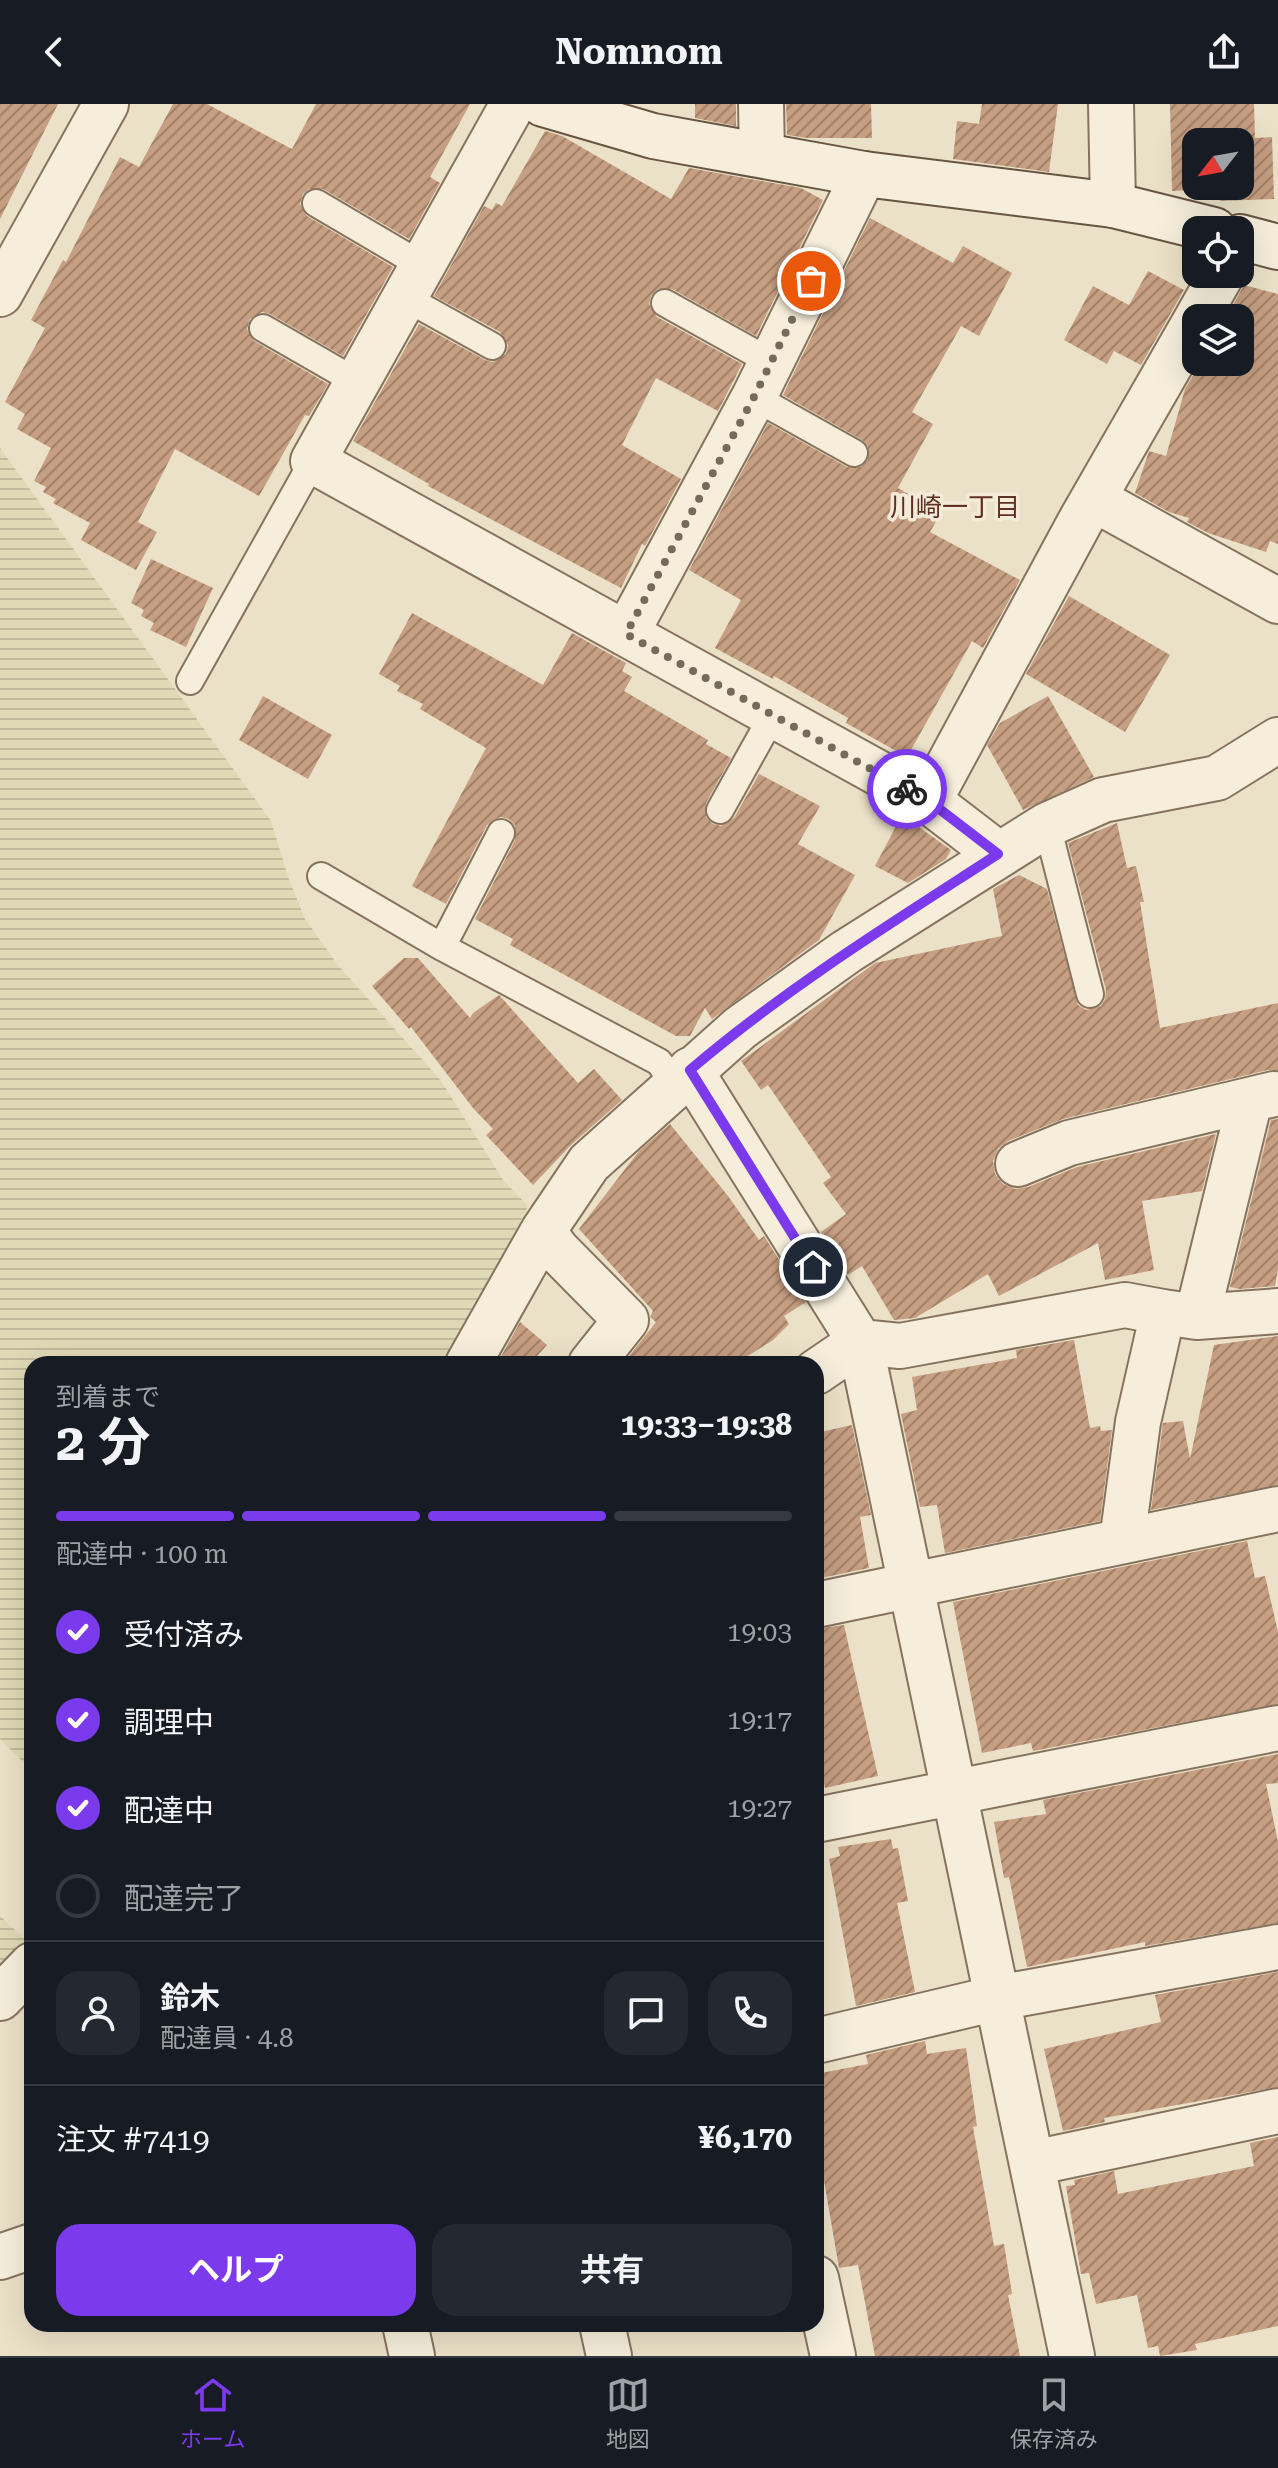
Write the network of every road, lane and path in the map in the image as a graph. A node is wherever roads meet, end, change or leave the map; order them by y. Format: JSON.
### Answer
{"nodes":[{"id":1,"x":106,"y":104,"type":"edge"},
{"id":2,"x":513,"y":104,"type":"edge"},
{"id":3,"x":543,"y":104,"type":"edge"},
{"id":4,"x":761,"y":104,"type":"edge"},
{"id":5,"x":1111,"y":104,"type":"edge"},
{"id":6,"x":762,"y":154,"type":"junction"},
{"id":7,"x":864,"y":174,"type":"junction"},
{"id":8,"x":316,"y":203,"type":"dead end"},
{"id":9,"x":1113,"y":205,"type":"junction"},
{"id":10,"x":1182,"y":227,"type":"edge"},
{"id":11,"x":414,"y":282,"type":"junction"},
{"id":12,"x":0,"y":294,"type":"edge"},
{"id":13,"x":665,"y":303,"type":"dead end"},
{"id":14,"x":263,"y":328,"type":"dead end"},
{"id":15,"x":1182,"y":345,"type":"edge"},
{"id":16,"x":492,"y":346,"type":"dead end"},
{"id":17,"x":763,"y":380,"type":"junction"},
{"id":18,"x":357,"y":382,"type":"junction"},
{"id":19,"x":854,"y":453,"type":"dead end"},
{"id":20,"x":313,"y":461,"type":"junction"},
{"id":21,"x":1094,"y":499,"type":"junction"},
{"id":22,"x":1278,"y":601,"type":"edge"},
{"id":23,"x":626,"y":634,"type":"junction"},
{"id":24,"x":190,"y":681,"type":"dead end"},
{"id":25,"x":773,"y":715,"type":"junction"},
{"id":26,"x":1278,"y":740,"type":"edge"},
{"id":27,"x":929,"y":801,"type":"junction"},
{"id":28,"x":720,"y":810,"type":"dead end"},
{"id":29,"x":1047,"y":825,"type":"junction"},
{"id":30,"x":501,"y":833,"type":"dead end"},
{"id":31,"x":998,"y":854,"type":"junction"},
{"id":32,"x":321,"y":876,"type":"dead end"},
{"id":33,"x":442,"y":947,"type":"junction"},
{"id":34,"x":1090,"y":994,"type":"dead end"},
{"id":35,"x":683,"y":1077,"type":"junction"},
{"id":36,"x":1264,"y":1096,"type":"edge"},
{"id":37,"x":1018,"y":1164,"type":"dead end"},
{"id":38,"x":543,"y":1231,"type":"junction"},
{"id":39,"x":1278,"y":1311,"type":"edge"},
{"id":40,"x":1180,"y":1314,"type":"junction"},
{"id":41,"x":860,"y":1342,"type":"junction"},
{"id":42,"x":473,"y":1356,"type":"edge"},
{"id":43,"x":597,"y":1356,"type":"edge"},
{"id":44,"x":824,"y":1367,"type":"edge"},
{"id":45,"x":1278,"y":1509,"type":"edge"},
{"id":46,"x":1122,"y":1541,"type":"junction"},
{"id":47,"x":912,"y":1583,"type":"junction"},
{"id":48,"x":824,"y":1603,"type":"edge"},
{"id":49,"x":1278,"y":1728,"type":"edge"},
{"id":50,"x":954,"y":1792,"type":"junction"},
{"id":51,"x":824,"y":1818,"type":"edge"},
{"id":52,"x":1278,"y":1947,"type":"edge"},
{"id":53,"x":997,"y":1998,"type":"junction"},
{"id":54,"x":824,"y":2039,"type":"edge"},
{"id":55,"x":1278,"y":2111,"type":"edge"},
{"id":56,"x":1033,"y":2163,"type":"junction"},
{"id":57,"x":24,"y":2249,"type":"edge"},
{"id":58,"x":0,"y":2257,"type":"edge"},
{"id":59,"x":824,"y":2315,"type":"edge"},
{"id":60,"x":407,"y":2332,"type":"edge"},
{"id":61,"x":604,"y":2332,"type":"edge"},
{"id":62,"x":412,"y":2356,"type":"edge"},
{"id":63,"x":609,"y":2356,"type":"edge"},
{"id":64,"x":833,"y":2356,"type":"edge"},
{"id":65,"x":1072,"y":2356,"type":"edge"}],
"edges":[{"from":1,"to":12,"type":"street"},
{"from":2,"to":11,"type":"street"},
{"from":3,"to":6,"type":"street"},
{"from":4,"to":6,"type":"street"},
{"from":5,"to":9,"type":"street"},
{"from":6,"to":7,"type":"street"},
{"from":7,"to":9,"type":"street"},
{"from":7,"to":17,"type":"street"},
{"from":8,"to":11,"type":"lane"},
{"from":9,"to":10,"type":"street"},
{"from":11,"to":16,"type":"lane"},
{"from":11,"to":18,"type":"street"},
{"from":13,"to":17,"type":"lane"},
{"from":14,"to":18,"type":"lane"},
{"from":15,"to":21,"type":"street"},
{"from":17,"to":19,"type":"lane"},
{"from":17,"to":23,"type":"street"},
{"from":18,"to":20,"type":"street"},
{"from":20,"to":23,"type":"street"},
{"from":20,"to":24,"type":"lane"},
{"from":21,"to":22,"type":"street"},
{"from":21,"to":27,"type":"street"},
{"from":23,"to":25,"type":"street"},
{"from":25,"to":27,"type":"street"},
{"from":25,"to":28,"type":"lane"},
{"from":26,"to":29,"type":"street"},
{"from":27,"to":31,"type":"street"},
{"from":29,"to":31,"type":"street"},
{"from":29,"to":34,"type":"lane"},
{"from":30,"to":33,"type":"lane"},
{"from":31,"to":35,"type":"street"},
{"from":32,"to":33,"type":"lane"},
{"from":33,"to":35,"type":"lane"},
{"from":35,"to":38,"type":"street"},
{"from":35,"to":41,"type":"street"},
{"from":36,"to":37,"type":"street"},
{"from":36,"to":40,"type":"street"},
{"from":38,"to":42,"type":"street"},
{"from":38,"to":43,"type":"street"},
{"from":39,"to":40,"type":"street"},
{"from":40,"to":41,"type":"street"},
{"from":40,"to":46,"type":"street"},
{"from":41,"to":44,"type":"street"},
{"from":41,"to":47,"type":"street"},
{"from":45,"to":46,"type":"street"},
{"from":46,"to":47,"type":"street"},
{"from":47,"to":48,"type":"street"},
{"from":47,"to":50,"type":"street"},
{"from":49,"to":50,"type":"street"},
{"from":50,"to":51,"type":"street"},
{"from":50,"to":53,"type":"street"},
{"from":52,"to":53,"type":"street"},
{"from":53,"to":54,"type":"street"},
{"from":53,"to":56,"type":"street"},
{"from":55,"to":56,"type":"street"},
{"from":56,"to":65,"type":"street"},
{"from":57,"to":58,"type":"street"},
{"from":59,"to":64,"type":"street"},
{"from":60,"to":62,"type":"street"},
{"from":61,"to":63,"type":"street"}]}
